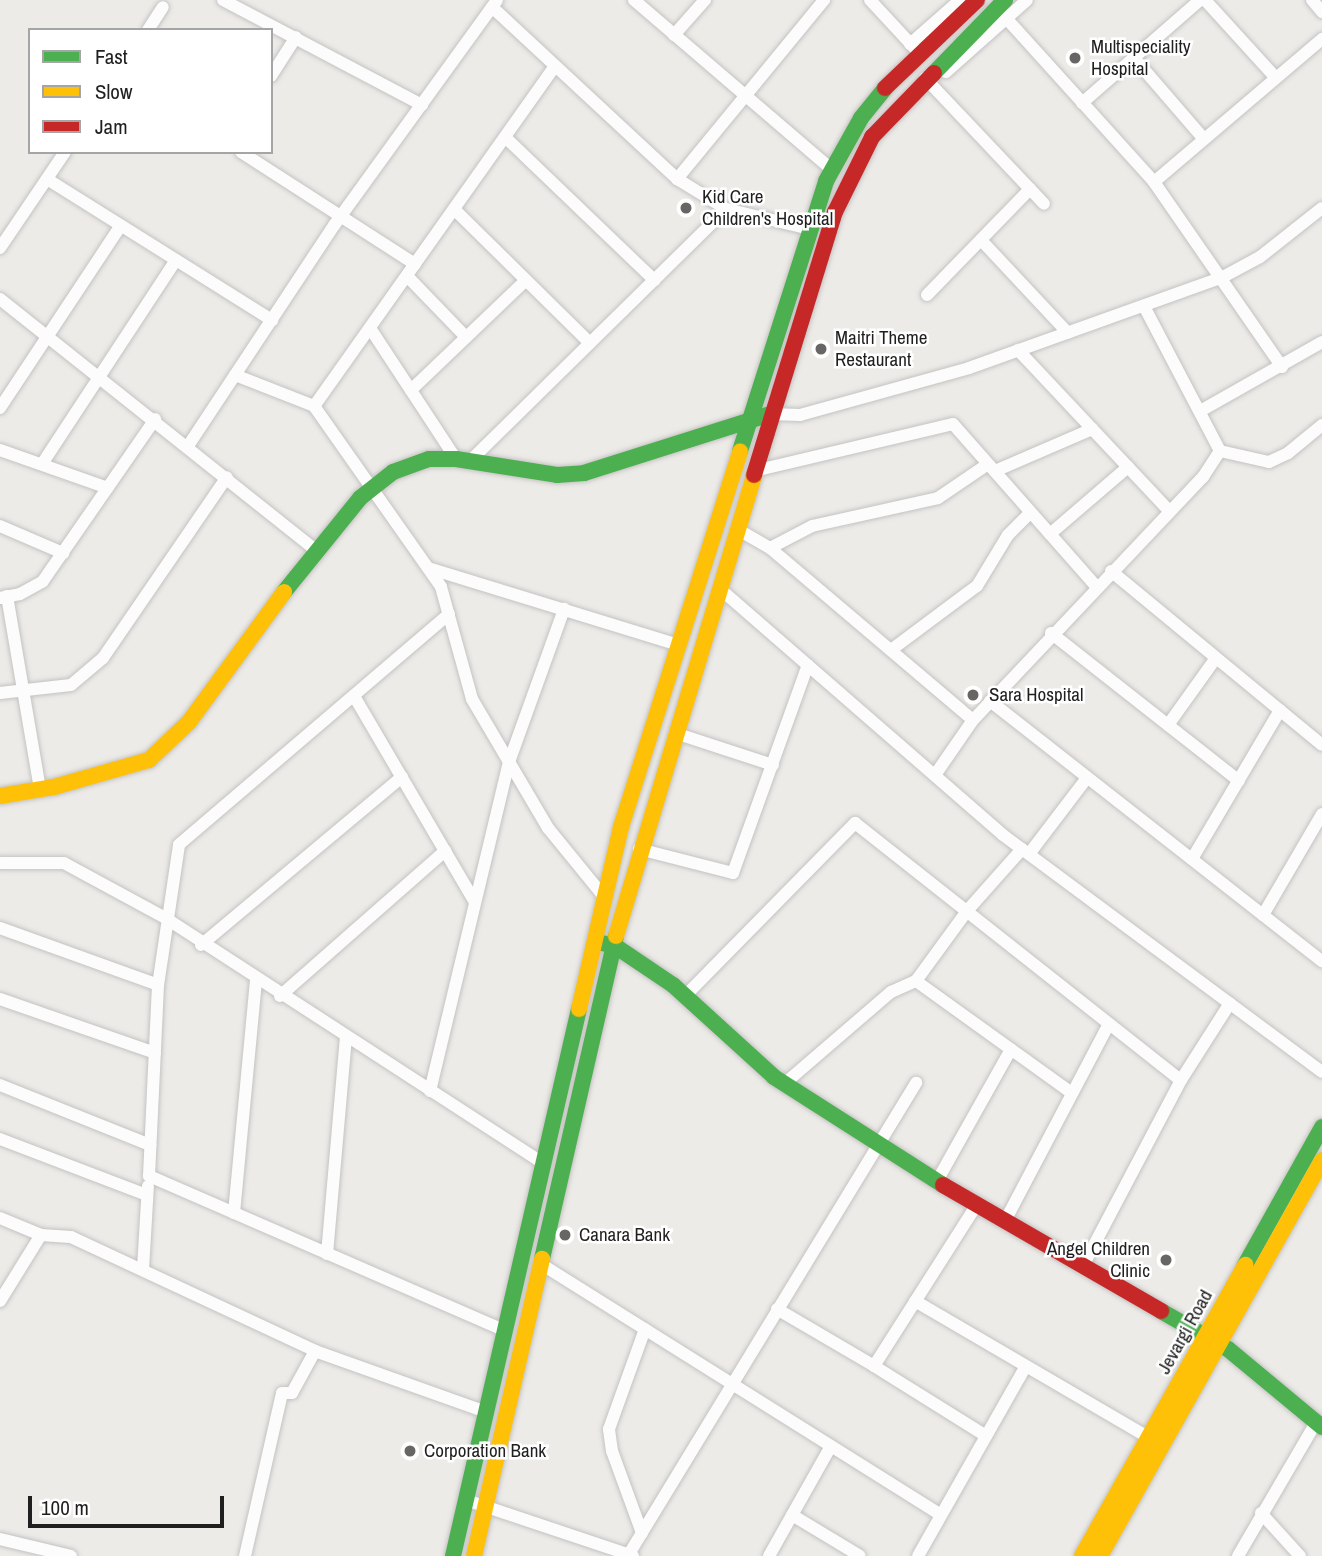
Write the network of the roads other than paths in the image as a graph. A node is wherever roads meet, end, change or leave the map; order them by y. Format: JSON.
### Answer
{"nodes":[{"id":1,"x":223,"y":0,"type":"edge"},
{"id":2,"x":634,"y":0,"type":"edge"},
{"id":3,"x":705,"y":0,"type":"edge"},
{"id":4,"x":824,"y":0,"type":"edge"},
{"id":5,"x":870,"y":0,"type":"edge"},
{"id":6,"x":960,"y":0,"type":"edge"},
{"id":7,"x":977,"y":0,"type":"edge"},
{"id":8,"x":1005,"y":0,"type":"edge"},
{"id":9,"x":1027,"y":0,"type":"edge"},
{"id":10,"x":1203,"y":0,"type":"edge"},
{"id":11,"x":1312,"y":0,"type":"edge"},
{"id":12,"x":495,"y":4,"type":"edge"},
{"id":13,"x":163,"y":7,"type":"dead end"},
{"id":14,"x":1322,"y":12,"type":"edge"},
{"id":15,"x":1006,"y":18,"type":"junction"},
{"id":16,"x":149,"y":28,"type":"edge"},
{"id":17,"x":674,"y":35,"type":"junction"},
{"id":18,"x":296,"y":37,"type":"junction"},
{"id":19,"x":1322,"y":39,"type":"edge"},
{"id":20,"x":915,"y":49,"type":"junction"},
{"id":21,"x":1133,"y":58,"type":"junction"},
{"id":22,"x":555,"y":66,"type":"junction"},
{"id":23,"x":273,"y":73,"type":"edge"},
{"id":24,"x":1276,"y":78,"type":"junction"},
{"id":25,"x":928,"y":81,"type":"junction"},
{"id":26,"x":743,"y":94,"type":"junction"},
{"id":27,"x":1083,"y":103,"type":"junction"},
{"id":28,"x":422,"y":104,"type":"junction"},
{"id":29,"x":505,"y":137,"type":"junction"},
{"id":30,"x":1204,"y":139,"type":"junction"},
{"id":31,"x":64,"y":154,"type":"edge"},
{"id":32,"x":244,"y":154,"type":"edge"},
{"id":33,"x":832,"y":170,"type":"junction"},
{"id":34,"x":47,"y":179,"type":"junction"},
{"id":35,"x":677,"y":179,"type":"junction"},
{"id":36,"x":1154,"y":182,"type":"junction"},
{"id":37,"x":1030,"y":189,"type":"junction"},
{"id":38,"x":1044,"y":204,"type":"dead end"},
{"id":39,"x":1322,"y":208,"type":"edge"},
{"id":40,"x":454,"y":209,"type":"junction"},
{"id":41,"x":726,"y":209,"type":"junction"},
{"id":42,"x":342,"y":215,"type":"junction"},
{"id":43,"x":121,"y":225,"type":"junction"},
{"id":44,"x":810,"y":229,"type":"junction"},
{"id":45,"x":981,"y":240,"type":"junction"},
{"id":46,"x":0,"y":248,"type":"edge"},
{"id":47,"x":176,"y":260,"type":"junction"},
{"id":48,"x":415,"y":264,"type":"junction"},
{"id":49,"x":407,"y":276,"type":"junction"},
{"id":50,"x":1221,"y":278,"type":"junction"},
{"id":51,"x":654,"y":280,"type":"junction"},
{"id":52,"x":526,"y":281,"type":"junction"},
{"id":53,"x":927,"y":295,"type":"dead end"},
{"id":54,"x":0,"y":299,"type":"edge"},
{"id":55,"x":1144,"y":306,"type":"junction"},
{"id":56,"x":272,"y":320,"type":"junction"},
{"id":57,"x":370,"y":328,"type":"junction"},
{"id":58,"x":1068,"y":332,"type":"junction"},
{"id":59,"x":48,"y":334,"type":"junction"},
{"id":60,"x":467,"y":337,"type":"junction"},
{"id":61,"x":1322,"y":342,"type":"edge"},
{"id":62,"x":590,"y":343,"type":"junction"},
{"id":63,"x":1018,"y":350,"type":"junction"},
{"id":64,"x":1282,"y":367,"type":"junction"},
{"id":65,"x":98,"y":373,"type":"junction"},
{"id":66,"x":235,"y":374,"type":"junction"},
{"id":67,"x":411,"y":390,"type":"junction"},
{"id":68,"x":314,"y":406,"type":"junction"},
{"id":69,"x":0,"y":408,"type":"edge"},
{"id":70,"x":1202,"y":410,"type":"junction"},
{"id":71,"x":770,"y":414,"type":"junction"},
{"id":72,"x":155,"y":419,"type":"junction"},
{"id":73,"x":747,"y":421,"type":"junction"},
{"id":74,"x":1322,"y":425,"type":"edge"},
{"id":75,"x":1092,"y":429,"type":"junction"},
{"id":76,"x":188,"y":446,"type":"junction"},
{"id":77,"x":0,"y":450,"type":"edge"},
{"id":78,"x":1220,"y":451,"type":"junction"},
{"id":79,"x":464,"y":459,"type":"junction"},
{"id":80,"x":42,"y":464,"type":"junction"},
{"id":81,"x":1128,"y":467,"type":"junction"},
{"id":82,"x":991,"y":468,"type":"junction"},
{"id":83,"x":754,"y":471,"type":"junction"},
{"id":84,"x":227,"y":477,"type":"junction"},
{"id":85,"x":108,"y":488,"type":"junction"},
{"id":86,"x":372,"y":488,"type":"junction"},
{"id":87,"x":1169,"y":512,"type":"junction"},
{"id":88,"x":1031,"y":513,"type":"junction"},
{"id":89,"x":0,"y":526,"type":"edge"},
{"id":90,"x":737,"y":528,"type":"junction"},
{"id":91,"x":1050,"y":534,"type":"junction"},
{"id":92,"x":770,"y":548,"type":"junction"},
{"id":93,"x":316,"y":550,"type":"junction"},
{"id":94,"x":62,"y":553,"type":"junction"},
{"id":95,"x":428,"y":568,"type":"junction"},
{"id":96,"x":1111,"y":571,"type":"junction"},
{"id":97,"x":1096,"y":586,"type":"junction"},
{"id":98,"x":719,"y":588,"type":"junction"},
{"id":99,"x":4,"y":597,"type":"edge"},
{"id":100,"x":564,"y":610,"type":"junction"},
{"id":101,"x":449,"y":614,"type":"junction"},
{"id":102,"x":1051,"y":633,"type":"junction"},
{"id":103,"x":679,"y":645,"type":"junction"},
{"id":104,"x":891,"y":650,"type":"junction"},
{"id":105,"x":1216,"y":658,"type":"junction"},
{"id":106,"x":808,"y":665,"type":"junction"},
{"id":107,"x":23,"y":690,"type":"junction"},
{"id":108,"x":0,"y":693,"type":"edge"},
{"id":109,"x":354,"y":695,"type":"junction"},
{"id":110,"x":990,"y":701,"type":"junction"},
{"id":111,"x":1280,"y":710,"type":"junction"},
{"id":112,"x":973,"y":720,"type":"junction"},
{"id":113,"x":1168,"y":725,"type":"junction"},
{"id":114,"x":675,"y":733,"type":"junction"},
{"id":115,"x":1322,"y":745,"type":"edge"},
{"id":116,"x":509,"y":762,"type":"junction"},
{"id":117,"x":774,"y":765,"type":"junction"},
{"id":118,"x":935,"y":775,"type":"junction"},
{"id":119,"x":402,"y":777,"type":"junction"},
{"id":120,"x":1087,"y":778,"type":"junction"},
{"id":121,"x":1239,"y":780,"type":"junction"},
{"id":122,"x":40,"y":789,"type":"junction"},
{"id":123,"x":0,"y":796,"type":"edge"},
{"id":124,"x":1322,"y":814,"type":"edge"},
{"id":125,"x":639,"y":849,"type":"junction"},
{"id":126,"x":445,"y":851,"type":"junction"},
{"id":127,"x":1025,"y":851,"type":"junction"},
{"id":128,"x":1192,"y":859,"type":"junction"},
{"id":129,"x":0,"y":863,"type":"edge"},
{"id":130,"x":605,"y":898,"type":"junction"},
{"id":131,"x":475,"y":902,"type":"junction"},
{"id":132,"x":967,"y":911,"type":"junction"},
{"id":133,"x":1263,"y":915,"type":"junction"},
{"id":134,"x":167,"y":919,"type":"junction"},
{"id":135,"x":0,"y":928,"type":"edge"},
{"id":136,"x":594,"y":941,"type":"junction"},
{"id":137,"x":201,"y":945,"type":"junction"},
{"id":138,"x":615,"y":946,"type":"junction"},
{"id":139,"x":1322,"y":961,"type":"edge"},
{"id":140,"x":256,"y":980,"type":"junction"},
{"id":141,"x":916,"y":981,"type":"junction"},
{"id":142,"x":158,"y":985,"type":"junction"},
{"id":143,"x":280,"y":996,"type":"junction"},
{"id":144,"x":685,"y":996,"type":"junction"},
{"id":145,"x":0,"y":999,"type":"edge"},
{"id":146,"x":1230,"y":1003,"type":"junction"},
{"id":147,"x":1109,"y":1024,"type":"junction"},
{"id":148,"x":346,"y":1038,"type":"junction"},
{"id":149,"x":1011,"y":1049,"type":"junction"},
{"id":150,"x":155,"y":1053,"type":"junction"},
{"id":151,"x":1322,"y":1072,"type":"edge"},
{"id":152,"x":1181,"y":1080,"type":"junction"},
{"id":153,"x":916,"y":1083,"type":"dead end"},
{"id":154,"x":784,"y":1084,"type":"junction"},
{"id":155,"x":0,"y":1085,"type":"edge"},
{"id":156,"x":430,"y":1091,"type":"junction"},
{"id":157,"x":1072,"y":1093,"type":"junction"},
{"id":158,"x":1320,"y":1135,"type":"edge"},
{"id":159,"x":0,"y":1139,"type":"edge"},
{"id":160,"x":150,"y":1145,"type":"junction"},
{"id":161,"x":880,"y":1145,"type":"junction"},
{"id":162,"x":1322,"y":1160,"type":"edge"},
{"id":163,"x":544,"y":1163,"type":"junction"},
{"id":164,"x":149,"y":1176,"type":"junction"},
{"id":165,"x":937,"y":1181,"type":"junction"},
{"id":166,"x":147,"y":1195,"type":"junction"},
{"id":167,"x":976,"y":1206,"type":"junction"},
{"id":168,"x":234,"y":1213,"type":"junction"},
{"id":169,"x":0,"y":1218,"type":"edge"},
{"id":170,"x":1005,"y":1221,"type":"junction"},
{"id":171,"x":41,"y":1235,"type":"junction"},
{"id":172,"x":327,"y":1254,"type":"junction"},
{"id":173,"x":541,"y":1264,"type":"junction"},
{"id":174,"x":1084,"y":1264,"type":"junction"},
{"id":175,"x":143,"y":1269,"type":"junction"},
{"id":176,"x":0,"y":1301,"type":"edge"},
{"id":177,"x":915,"y":1301,"type":"junction"},
{"id":178,"x":777,"y":1309,"type":"junction"},
{"id":179,"x":645,"y":1329,"type":"junction"},
{"id":180,"x":505,"y":1331,"type":"junction"},
{"id":181,"x":1214,"y":1340,"type":"junction"},
{"id":182,"x":315,"y":1351,"type":"junction"},
{"id":183,"x":874,"y":1366,"type":"junction"},
{"id":184,"x":1025,"y":1368,"type":"junction"},
{"id":185,"x":732,"y":1383,"type":"junction"},
{"id":186,"x":486,"y":1412,"type":"junction"},
{"id":187,"x":1319,"y":1424,"type":"edge"},
{"id":188,"x":986,"y":1436,"type":"junction"},
{"id":189,"x":1149,"y":1438,"type":"junction"},
{"id":190,"x":831,"y":1446,"type":"junction"},
{"id":191,"x":466,"y":1500,"type":"junction"},
{"id":192,"x":486,"y":1504,"type":"junction"},
{"id":193,"x":1261,"y":1513,"type":"junction"},
{"id":194,"x":792,"y":1515,"type":"junction"},
{"id":195,"x":941,"y":1515,"type":"junction"},
{"id":196,"x":642,"y":1533,"type":"junction"},
{"id":197,"x":0,"y":1539,"type":"edge"},
{"id":198,"x":32,"y":1551,"type":"edge"},
{"id":199,"x":631,"y":1555,"type":"edge"},
{"id":200,"x":71,"y":1556,"type":"edge"},
{"id":201,"x":245,"y":1556,"type":"edge"},
{"id":202,"x":453,"y":1556,"type":"edge"},
{"id":203,"x":474,"y":1556,"type":"edge"},
{"id":204,"x":769,"y":1556,"type":"edge"},
{"id":205,"x":860,"y":1556,"type":"edge"},
{"id":206,"x":918,"y":1556,"type":"edge"},
{"id":207,"x":1082,"y":1556,"type":"edge"},
{"id":208,"x":1100,"y":1556,"type":"edge"},
{"id":209,"x":1238,"y":1556,"type":"edge"},
{"id":210,"x":1300,"y":1556,"type":"edge"}],
"edges":[{"from":1,"to":18,"type":"street"},
{"from":2,"to":17,"type":"street"},
{"from":3,"to":17,"type":"street"},
{"from":4,"to":26,"type":"street"},
{"from":5,"to":20,"type":"street"},
{"from":6,"to":20,"type":"street"},
{"from":7,"to":20,"type":"main road"},
{"from":8,"to":25,"type":"main road"},
{"from":9,"to":15,"type":"street"},
{"from":10,"to":21,"type":"street"},
{"from":10,"to":24,"type":"street"},
{"from":11,"to":14,"type":"street"},
{"from":12,"to":22,"type":"street"},
{"from":12,"to":28,"type":"street"},
{"from":13,"to":16,"type":"street"},
{"from":15,"to":25,"type":"street"},
{"from":15,"to":27,"type":"street"},
{"from":17,"to":26,"type":"street"},
{"from":18,"to":23,"type":"street"},
{"from":18,"to":28,"type":"street"},
{"from":19,"to":24,"type":"street"},
{"from":20,"to":33,"type":"main road"},
{"from":21,"to":27,"type":"street"},
{"from":21,"to":30,"type":"street"},
{"from":22,"to":29,"type":"street"},
{"from":22,"to":35,"type":"street"},
{"from":24,"to":30,"type":"street"},
{"from":25,"to":37,"type":"street"},
{"from":25,"to":71,"type":"main road"},
{"from":26,"to":33,"type":"street"},
{"from":26,"to":35,"type":"street"},
{"from":27,"to":36,"type":"street"},
{"from":28,"to":42,"type":"street"},
{"from":29,"to":40,"type":"street"},
{"from":29,"to":51,"type":"street"},
{"from":30,"to":36,"type":"street"},
{"from":31,"to":34,"type":"street"},
{"from":32,"to":42,"type":"street"},
{"from":33,"to":44,"type":"main road"},
{"from":34,"to":43,"type":"street"},
{"from":34,"to":46,"type":"street"},
{"from":35,"to":41,"type":"street"},
{"from":36,"to":50,"type":"street"},
{"from":37,"to":38,"type":"street"},
{"from":37,"to":45,"type":"street"},
{"from":39,"to":50,"type":"street"},
{"from":40,"to":48,"type":"street"},
{"from":40,"to":52,"type":"street"},
{"from":41,"to":44,"type":"street"},
{"from":41,"to":51,"type":"street"},
{"from":42,"to":48,"type":"street"},
{"from":42,"to":56,"type":"street"},
{"from":43,"to":47,"type":"street"},
{"from":43,"to":59,"type":"street"},
{"from":44,"to":73,"type":"main road"},
{"from":45,"to":53,"type":"street"},
{"from":45,"to":58,"type":"street"},
{"from":47,"to":56,"type":"street"},
{"from":47,"to":65,"type":"street"},
{"from":48,"to":49,"type":"street"},
{"from":49,"to":57,"type":"street"},
{"from":49,"to":60,"type":"street"},
{"from":50,"to":55,"type":"street"},
{"from":50,"to":64,"type":"street"},
{"from":51,"to":62,"type":"street"},
{"from":52,"to":60,"type":"street"},
{"from":52,"to":62,"type":"street"},
{"from":54,"to":59,"type":"street"},
{"from":55,"to":58,"type":"street"},
{"from":55,"to":70,"type":"street"},
{"from":56,"to":66,"type":"street"},
{"from":57,"to":67,"type":"street"},
{"from":57,"to":68,"type":"street"},
{"from":58,"to":63,"type":"street"},
{"from":59,"to":65,"type":"street"},
{"from":59,"to":69,"type":"street"},
{"from":60,"to":67,"type":"street"},
{"from":61,"to":64,"type":"street"},
{"from":62,"to":79,"type":"street"},
{"from":63,"to":71,"type":"street"},
{"from":63,"to":75,"type":"street"},
{"from":64,"to":70,"type":"street"},
{"from":65,"to":72,"type":"street"},
{"from":65,"to":80,"type":"street"},
{"from":66,"to":68,"type":"street"},
{"from":66,"to":76,"type":"street"},
{"from":67,"to":79,"type":"street"},
{"from":68,"to":86,"type":"street"},
{"from":70,"to":78,"type":"street"},
{"from":71,"to":73,"type":"main road"},
{"from":71,"to":83,"type":"main road"},
{"from":72,"to":76,"type":"street"},
{"from":72,"to":85,"type":"street"},
{"from":73,"to":79,"type":"main road"},
{"from":73,"to":103,"type":"main road"},
{"from":74,"to":78,"type":"street"},
{"from":75,"to":81,"type":"street"},
{"from":75,"to":82,"type":"street"},
{"from":76,"to":84,"type":"street"},
{"from":77,"to":80,"type":"street"},
{"from":78,"to":87,"type":"street"},
{"from":79,"to":86,"type":"main road"},
{"from":80,"to":85,"type":"street"},
{"from":81,"to":87,"type":"street"},
{"from":81,"to":91,"type":"street"},
{"from":82,"to":83,"type":"street"},
{"from":82,"to":88,"type":"street"},
{"from":82,"to":92,"type":"street"},
{"from":83,"to":90,"type":"main road"},
{"from":84,"to":93,"type":"street"},
{"from":84,"to":107,"type":"street"},
{"from":85,"to":94,"type":"street"},
{"from":86,"to":93,"type":"main road"},
{"from":86,"to":95,"type":"street"},
{"from":87,"to":96,"type":"street"},
{"from":88,"to":91,"type":"street"},
{"from":88,"to":104,"type":"street"},
{"from":89,"to":94,"type":"street"},
{"from":90,"to":92,"type":"street"},
{"from":90,"to":98,"type":"main road"},
{"from":91,"to":97,"type":"street"},
{"from":92,"to":104,"type":"street"},
{"from":93,"to":122,"type":"main road"},
{"from":94,"to":99,"type":"street"},
{"from":95,"to":100,"type":"street"},
{"from":95,"to":101,"type":"street"},
{"from":96,"to":97,"type":"street"},
{"from":96,"to":105,"type":"street"},
{"from":97,"to":102,"type":"street"},
{"from":98,"to":106,"type":"street"},
{"from":98,"to":114,"type":"main road"},
{"from":99,"to":107,"type":"street"},
{"from":100,"to":103,"type":"street"},
{"from":100,"to":116,"type":"street"},
{"from":101,"to":109,"type":"street"},
{"from":101,"to":116,"type":"street"},
{"from":102,"to":110,"type":"street"},
{"from":102,"to":113,"type":"street"},
{"from":103,"to":130,"type":"main road"},
{"from":104,"to":112,"type":"street"},
{"from":105,"to":111,"type":"street"},
{"from":105,"to":113,"type":"street"},
{"from":106,"to":117,"type":"street"},
{"from":106,"to":118,"type":"street"},
{"from":107,"to":108,"type":"street"},
{"from":107,"to":122,"type":"street"},
{"from":109,"to":119,"type":"street"},
{"from":109,"to":134,"type":"street"},
{"from":110,"to":112,"type":"street"},
{"from":110,"to":120,"type":"street"},
{"from":111,"to":115,"type":"street"},
{"from":111,"to":121,"type":"street"},
{"from":112,"to":118,"type":"street"},
{"from":113,"to":121,"type":"street"},
{"from":114,"to":117,"type":"street"},
{"from":114,"to":125,"type":"main road"},
{"from":116,"to":130,"type":"street"},
{"from":116,"to":131,"type":"street"},
{"from":117,"to":125,"type":"street"},
{"from":118,"to":127,"type":"street"},
{"from":119,"to":126,"type":"street"},
{"from":119,"to":137,"type":"street"},
{"from":120,"to":127,"type":"street"},
{"from":120,"to":128,"type":"street"},
{"from":121,"to":128,"type":"street"},
{"from":122,"to":123,"type":"main road"},
{"from":124,"to":133,"type":"street"},
{"from":125,"to":138,"type":"main road"},
{"from":126,"to":131,"type":"street"},
{"from":126,"to":143,"type":"street"},
{"from":127,"to":132,"type":"street"},
{"from":127,"to":146,"type":"street"},
{"from":128,"to":133,"type":"street"},
{"from":129,"to":134,"type":"street"},
{"from":130,"to":136,"type":"main road"},
{"from":131,"to":156,"type":"street"},
{"from":132,"to":141,"type":"street"},
{"from":132,"to":144,"type":"street"},
{"from":132,"to":147,"type":"street"},
{"from":133,"to":139,"type":"street"},
{"from":134,"to":137,"type":"street"},
{"from":134,"to":142,"type":"street"},
{"from":135,"to":142,"type":"street"},
{"from":136,"to":138,"type":"main road"},
{"from":136,"to":163,"type":"main road"},
{"from":137,"to":140,"type":"street"},
{"from":138,"to":144,"type":"main road"},
{"from":138,"to":173,"type":"main road"},
{"from":140,"to":143,"type":"street"},
{"from":140,"to":168,"type":"street"},
{"from":141,"to":149,"type":"street"},
{"from":141,"to":154,"type":"street"},
{"from":142,"to":150,"type":"street"},
{"from":143,"to":148,"type":"street"},
{"from":144,"to":154,"type":"main road"},
{"from":145,"to":150,"type":"street"},
{"from":146,"to":151,"type":"street"},
{"from":146,"to":152,"type":"street"},
{"from":147,"to":152,"type":"street"},
{"from":147,"to":157,"type":"street"},
{"from":148,"to":156,"type":"street"},
{"from":148,"to":172,"type":"street"},
{"from":149,"to":157,"type":"street"},
{"from":149,"to":165,"type":"street"},
{"from":150,"to":160,"type":"street"},
{"from":152,"to":174,"type":"street"},
{"from":153,"to":161,"type":"street"},
{"from":154,"to":161,"type":"main road"},
{"from":155,"to":160,"type":"street"},
{"from":156,"to":163,"type":"street"},
{"from":157,"to":170,"type":"street"},
{"from":158,"to":181,"type":"main road","name":"Jevargi Road"},
{"from":159,"to":166,"type":"street"},
{"from":160,"to":164,"type":"street"},
{"from":161,"to":165,"type":"main road"},
{"from":161,"to":178,"type":"street"},
{"from":162,"to":181,"type":"main road"},
{"from":163,"to":180,"type":"main road"},
{"from":164,"to":166,"type":"street"},
{"from":164,"to":168,"type":"street"},
{"from":165,"to":167,"type":"main road"},
{"from":166,"to":175,"type":"street"},
{"from":167,"to":170,"type":"main road"},
{"from":167,"to":177,"type":"street"},
{"from":168,"to":172,"type":"street"},
{"from":169,"to":171,"type":"street"},
{"from":170,"to":174,"type":"main road"},
{"from":171,"to":175,"type":"street"},
{"from":171,"to":176,"type":"street"},
{"from":172,"to":180,"type":"street"},
{"from":173,"to":179,"type":"street"},
{"from":173,"to":192,"type":"main road"},
{"from":174,"to":181,"type":"main road"},
{"from":175,"to":182,"type":"street"},
{"from":177,"to":183,"type":"street"},
{"from":177,"to":184,"type":"street"},
{"from":178,"to":183,"type":"street"},
{"from":178,"to":185,"type":"street"},
{"from":179,"to":185,"type":"street"},
{"from":179,"to":196,"type":"street"},
{"from":180,"to":186,"type":"main road"},
{"from":181,"to":187,"type":"main road"},
{"from":181,"to":189,"type":"main road","name":"Jevargi Road"},
{"from":181,"to":208,"type":"main road"},
{"from":182,"to":186,"type":"street"},
{"from":182,"to":201,"type":"street"},
{"from":183,"to":188,"type":"street"},
{"from":184,"to":188,"type":"street"},
{"from":184,"to":189,"type":"street"},
{"from":185,"to":190,"type":"street"},
{"from":185,"to":196,"type":"street"},
{"from":186,"to":191,"type":"main road"},
{"from":187,"to":193,"type":"street"},
{"from":188,"to":195,"type":"street"},
{"from":189,"to":207,"type":"main road","name":"Jevargi Road"},
{"from":190,"to":194,"type":"street"},
{"from":190,"to":195,"type":"street"},
{"from":191,"to":192,"type":"street"},
{"from":191,"to":202,"type":"main road"},
{"from":192,"to":199,"type":"street"},
{"from":192,"to":203,"type":"main road"},
{"from":193,"to":209,"type":"street"},
{"from":193,"to":210,"type":"street"},
{"from":194,"to":204,"type":"street"},
{"from":194,"to":205,"type":"street"},
{"from":195,"to":206,"type":"street"},
{"from":196,"to":199,"type":"street"},
{"from":197,"to":198,"type":"street"},
{"from":198,"to":200,"type":"street"}]}
